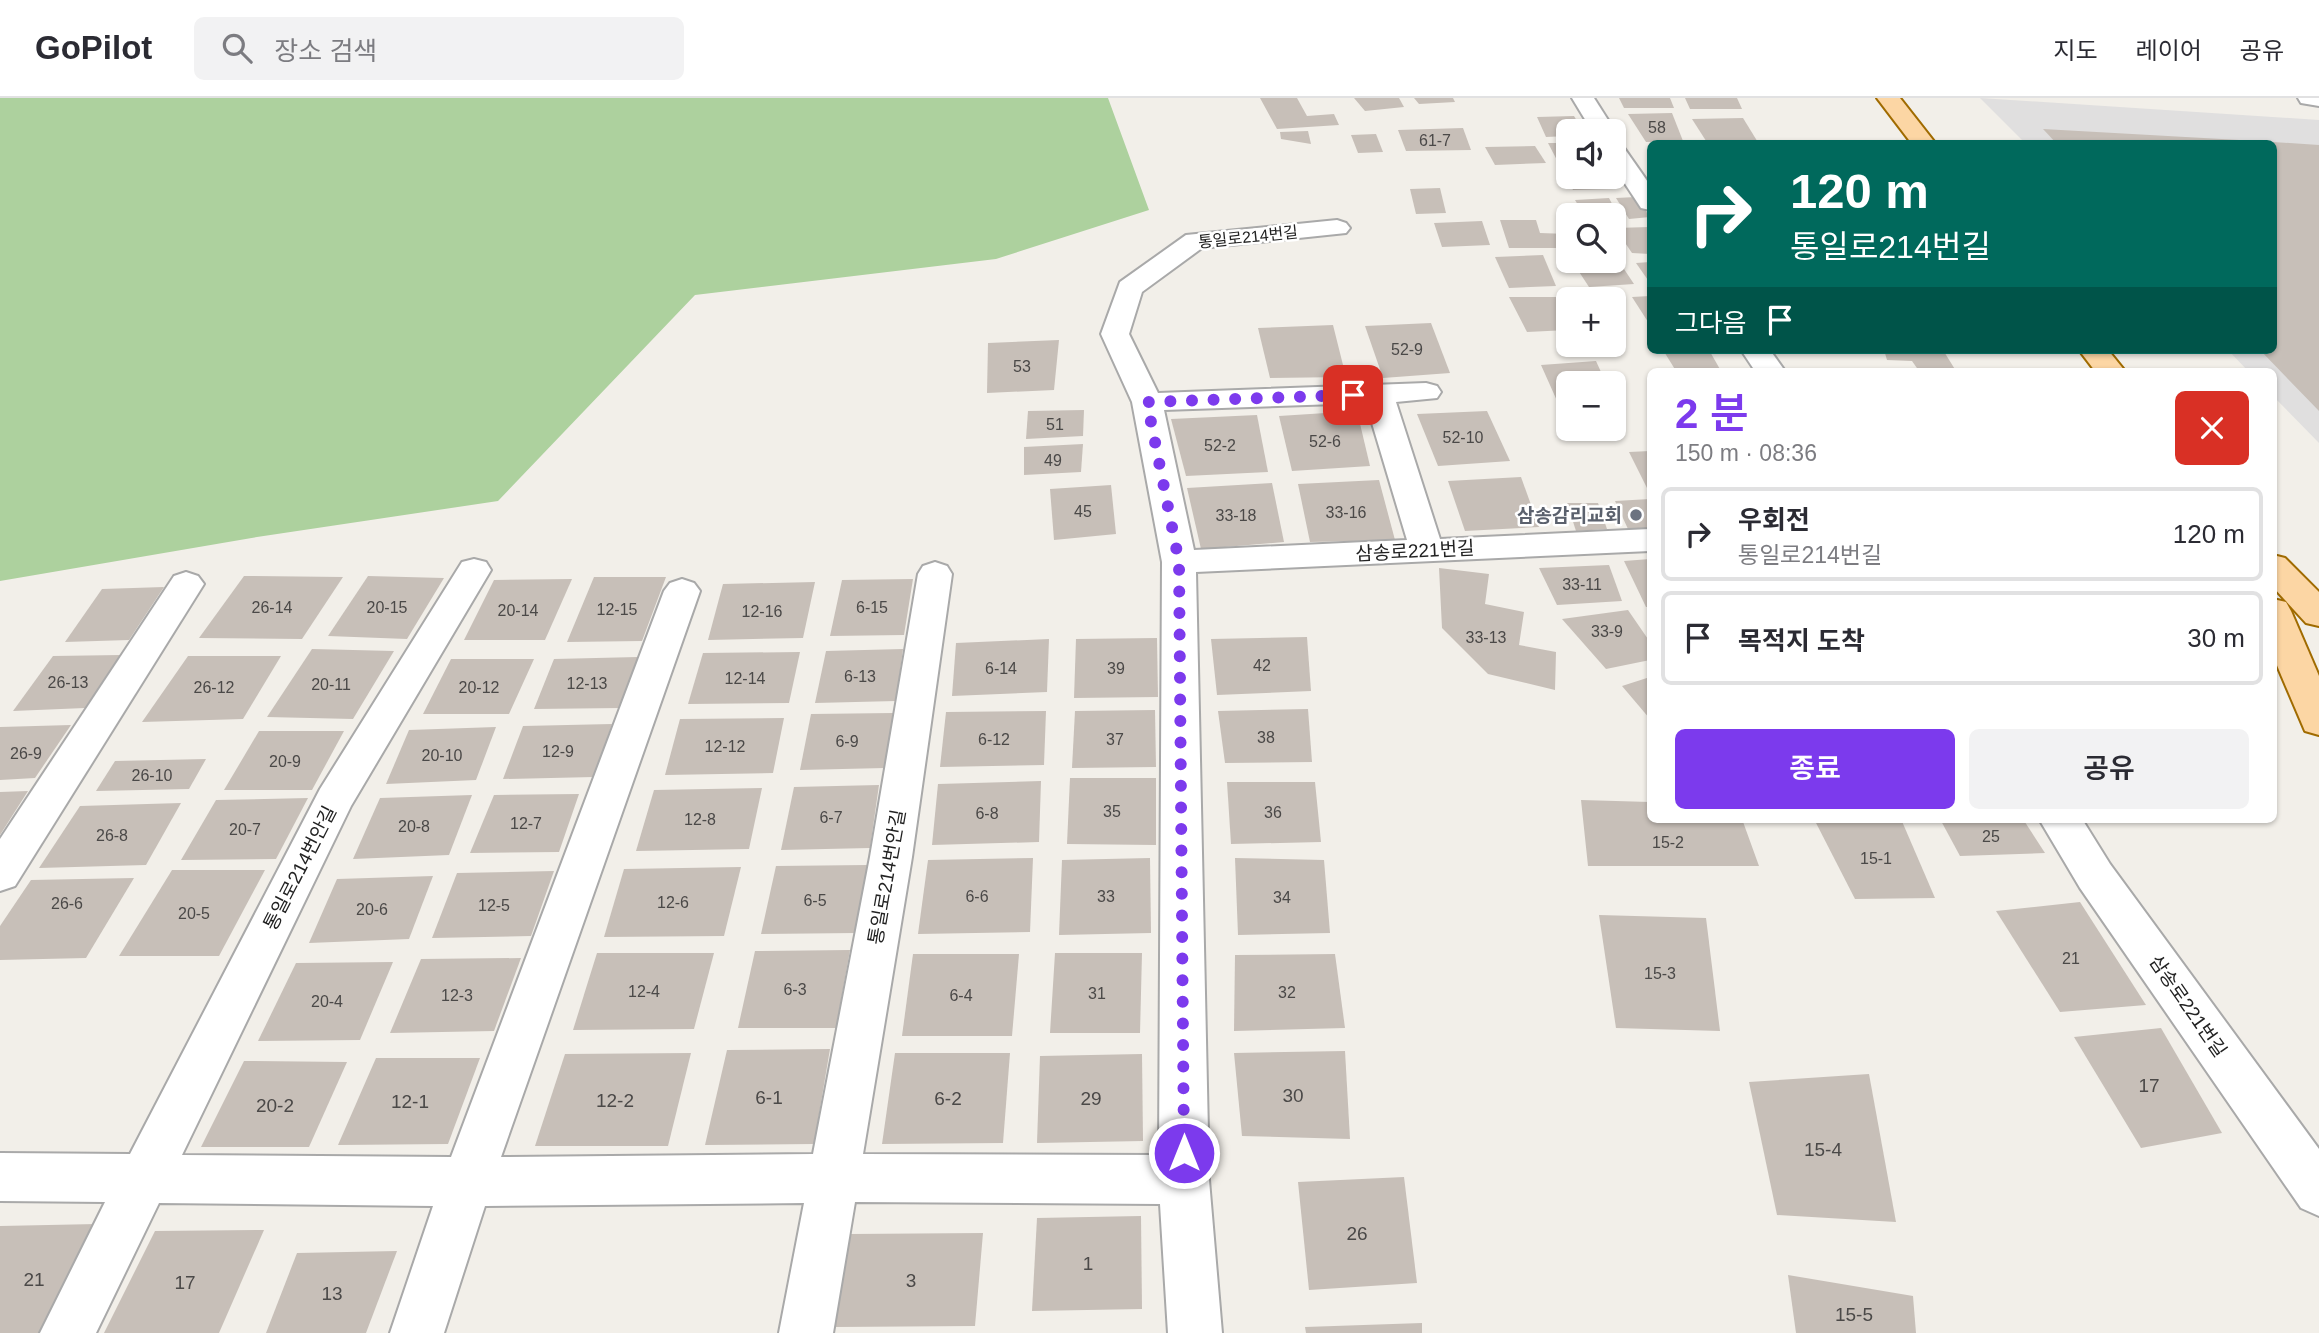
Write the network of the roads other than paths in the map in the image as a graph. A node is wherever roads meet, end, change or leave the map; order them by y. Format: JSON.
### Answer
{"nodes":[{"id":1,"x":1583,"y":98,"type":"edge"},
{"id":2,"x":1888,"y":98,"type":"edge"},
{"id":3,"x":2309,"y":98,"type":"edge"},
{"id":4,"x":2319,"y":99,"type":"edge"},
{"id":5,"x":1595,"y":119,"type":"edge"},
{"id":6,"x":1922,"y":140,"type":"edge"},
{"id":7,"x":1626,"y":168,"type":"edge"},
{"id":8,"x":1647,"y":199,"type":"edge"},
{"id":9,"x":1337,"y":228,"type":"dead end"},
{"id":10,"x":2096,"y":354,"type":"edge"},
{"id":11,"x":2108,"y":368,"type":"edge"},
{"id":12,"x":1426,"y":392,"type":"dead end"},
{"id":13,"x":1379,"y":394,"type":"junction"},
{"id":14,"x":1147,"y":402,"type":"junction"},
{"id":15,"x":1647,"y":540,"type":"edge"},
{"id":16,"x":1427,"y":550,"type":"junction"},
{"id":17,"x":2277,"y":557,"type":"edge"},
{"id":18,"x":1179,"y":562,"type":"junction"},
{"id":19,"x":474,"y":570,"type":"dead end"},
{"id":20,"x":2277,"y":570,"type":"edge"},
{"id":21,"x":935,"y":574,"type":"dead end"},
{"id":22,"x":186,"y":584,"type":"dead end"},
{"id":23,"x":2319,"y":585,"type":"edge"},
{"id":24,"x":682,"y":591,"type":"dead end"},
{"id":25,"x":2319,"y":614,"type":"edge"},
{"id":26,"x":2277,"y":621,"type":"edge"},
{"id":27,"x":2319,"y":721,"type":"edge"},
{"id":28,"x":2062,"y":823,"type":"edge"},
{"id":29,"x":0,"y":874,"type":"edge"},
{"id":30,"x":0,"y":1177,"type":"edge"},
{"id":31,"x":144,"y":1177,"type":"junction"},
{"id":32,"x":834,"y":1178,"type":"junction"},
{"id":33,"x":1184,"y":1180,"type":"junction"},
{"id":34,"x":467,"y":1182,"type":"junction"},
{"id":35,"x":2319,"y":1191,"type":"edge"},
{"id":36,"x":67,"y":1333,"type":"edge"},
{"id":37,"x":417,"y":1333,"type":"edge"},
{"id":38,"x":806,"y":1333,"type":"edge"},
{"id":39,"x":1195,"y":1333,"type":"edge"}],
"edges":[{"from":1,"to":5,"type":"street"},
{"from":2,"to":6,"type":"main road"},
{"from":3,"to":4,"type":"street"},
{"from":7,"to":8,"type":"street"},
{"from":9,"to":14,"type":"street","name":"통일로214번길"},
{"from":10,"to":11,"type":"main road"},
{"from":12,"to":13,"type":"street"},
{"from":13,"to":14,"type":"street"},
{"from":13,"to":16,"type":"street"},
{"from":14,"to":18,"type":"street","name":"통일로214번길"},
{"from":15,"to":16,"type":"street","name":"삼송로221번길"},
{"from":16,"to":18,"type":"street","name":"삼송로221번길"},
{"from":17,"to":23,"type":"main road"},
{"from":18,"to":33,"type":"street","name":"통일로214번길"},
{"from":19,"to":31,"type":"street","name":"통일로214번안길"},
{"from":20,"to":25,"type":"main road"},
{"from":21,"to":32,"type":"street","name":"통일로214번안길"},
{"from":22,"to":29,"type":"street"},
{"from":24,"to":34,"type":"street"},
{"from":26,"to":27,"type":"main road"},
{"from":28,"to":35,"type":"street","name":"삼송로221번길"},
{"from":30,"to":31,"type":"street"},
{"from":31,"to":34,"type":"street"},
{"from":31,"to":36,"type":"street","name":"통일로214번안길"},
{"from":32,"to":33,"type":"street"},
{"from":32,"to":34,"type":"street"},
{"from":32,"to":38,"type":"street","name":"통일로214번안길"},
{"from":33,"to":39,"type":"street","name":"통일로214번길"},
{"from":34,"to":37,"type":"street"}]}
